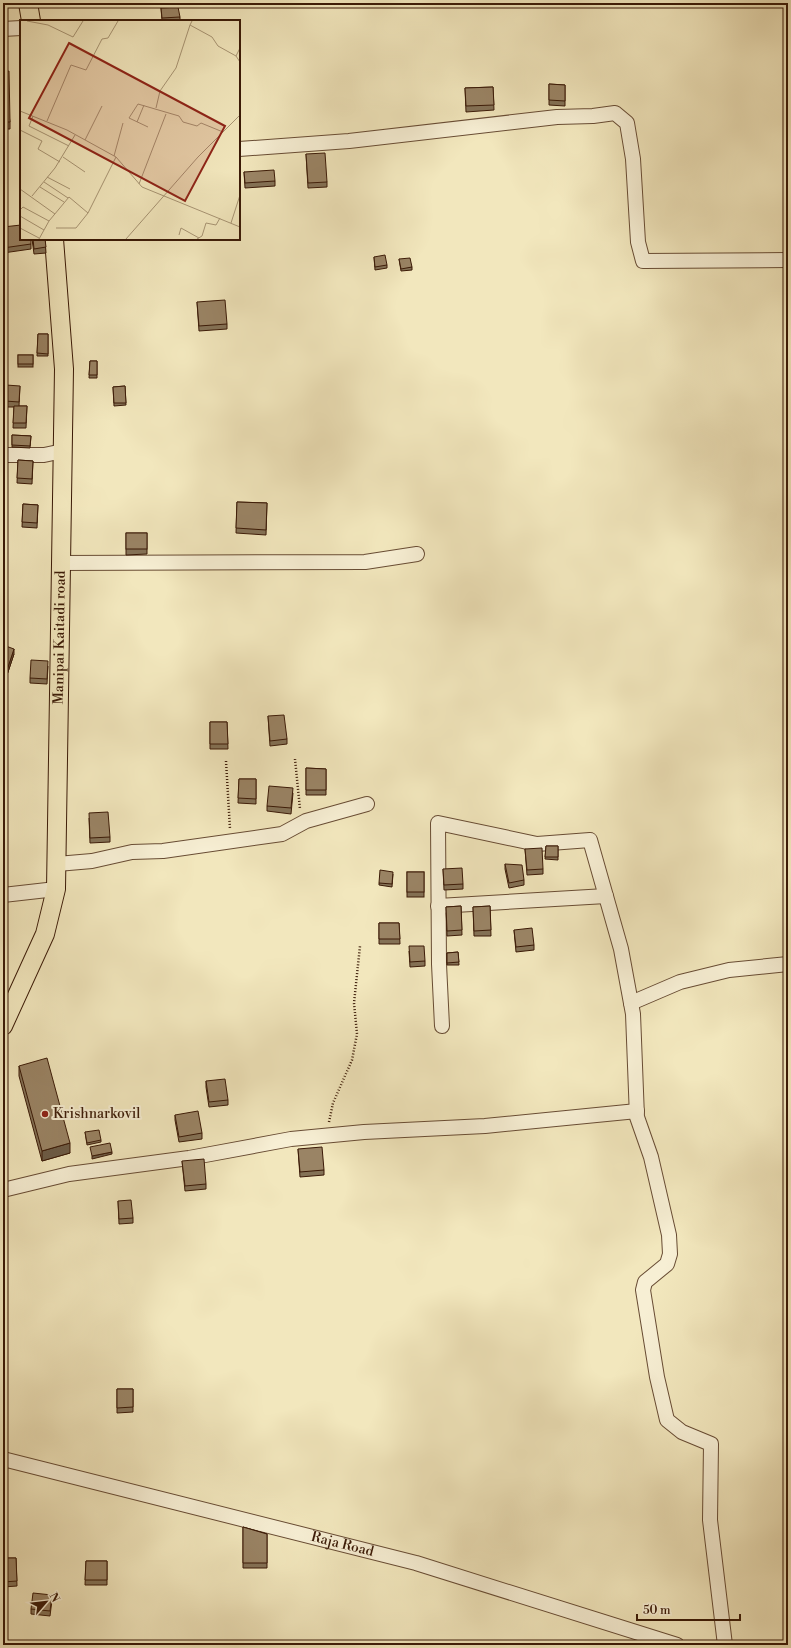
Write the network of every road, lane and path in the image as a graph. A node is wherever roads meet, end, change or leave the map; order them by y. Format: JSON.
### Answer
{"nodes":[{"id":1,"x":28,"y":3,"type":"edge"},
{"id":2,"x":31,"y":20,"type":"edge"},
{"id":3,"x":20,"y":28,"type":"edge"},
{"id":4,"x":3,"y":29,"type":"edge"},
{"id":5,"x":240,"y":149,"type":"edge"},
{"id":6,"x":54,"y":240,"type":"edge"},
{"id":7,"x":788,"y":260,"type":"edge"},
{"id":8,"x":62,"y":452,"type":"junction"},
{"id":9,"x":3,"y":455,"type":"edge"},
{"id":10,"x":416,"y":554,"type":"dead end"},
{"id":11,"x":61,"y":563,"type":"junction"},
{"id":12,"x":295,"y":759,"type":"dead end"},
{"id":13,"x":226,"y":761,"type":"dead end"},
{"id":14,"x":367,"y":804,"type":"dead end"},
{"id":15,"x":301,"y":823,"type":"junction"},
{"id":16,"x":231,"y":841,"type":"junction"},
{"id":17,"x":57,"y":864,"type":"junction"},
{"id":18,"x":56,"y":889,"type":"junction"},
{"id":19,"x":3,"y":895,"type":"edge"},
{"id":20,"x":606,"y":896,"type":"junction"},
{"id":21,"x":438,"y":906,"type":"junction"},
{"id":22,"x":360,"y":946,"type":"dead end"},
{"id":23,"x":788,"y":964,"type":"edge"},
{"id":24,"x":631,"y":1003,"type":"junction"},
{"id":25,"x":3,"y":1026,"type":"edge"},
{"id":26,"x":442,"y":1026,"type":"dead end"},
{"id":27,"x":636,"y":1111,"type":"junction"},
{"id":28,"x":318,"y":1136,"type":"junction"},
{"id":29,"x":3,"y":1190,"type":"edge"},
{"id":30,"x":3,"y":1459,"type":"edge"},
{"id":31,"x":677,"y":1645,"type":"edge"},
{"id":32,"x":725,"y":1645,"type":"edge"}],
"edges":[{"from":1,"to":2,"type":"main road"},
{"from":3,"to":4,"type":"street"},
{"from":5,"to":7,"type":"street"},
{"from":6,"to":8,"type":"main road","name":"Manipai Kaitadi road"},
{"from":8,"to":9,"type":"street"},
{"from":8,"to":11,"type":"main road","name":"Manipai Kaitadi road"},
{"from":10,"to":11,"type":"street"},
{"from":11,"to":17,"type":"main road","name":"Manipai Kaitadi road"},
{"from":12,"to":15,"type":"path"},
{"from":13,"to":16,"type":"path"},
{"from":14,"to":15,"type":"street"},
{"from":15,"to":16,"type":"street"},
{"from":16,"to":17,"type":"street"},
{"from":17,"to":18,"type":"main road","name":"Manipai Kaitadi road"},
{"from":18,"to":19,"type":"street"},
{"from":18,"to":25,"type":"main road","name":"Manipai Kaitadi road"},
{"from":20,"to":21,"type":"street"},
{"from":20,"to":21,"type":"street"},
{"from":20,"to":24,"type":"street"},
{"from":21,"to":26,"type":"street"},
{"from":22,"to":28,"type":"path"},
{"from":23,"to":24,"type":"street"},
{"from":24,"to":27,"type":"street"},
{"from":27,"to":28,"type":"street"},
{"from":27,"to":32,"type":"street"},
{"from":28,"to":29,"type":"street"},
{"from":30,"to":31,"type":"street","name":"Raja Road"}]}
